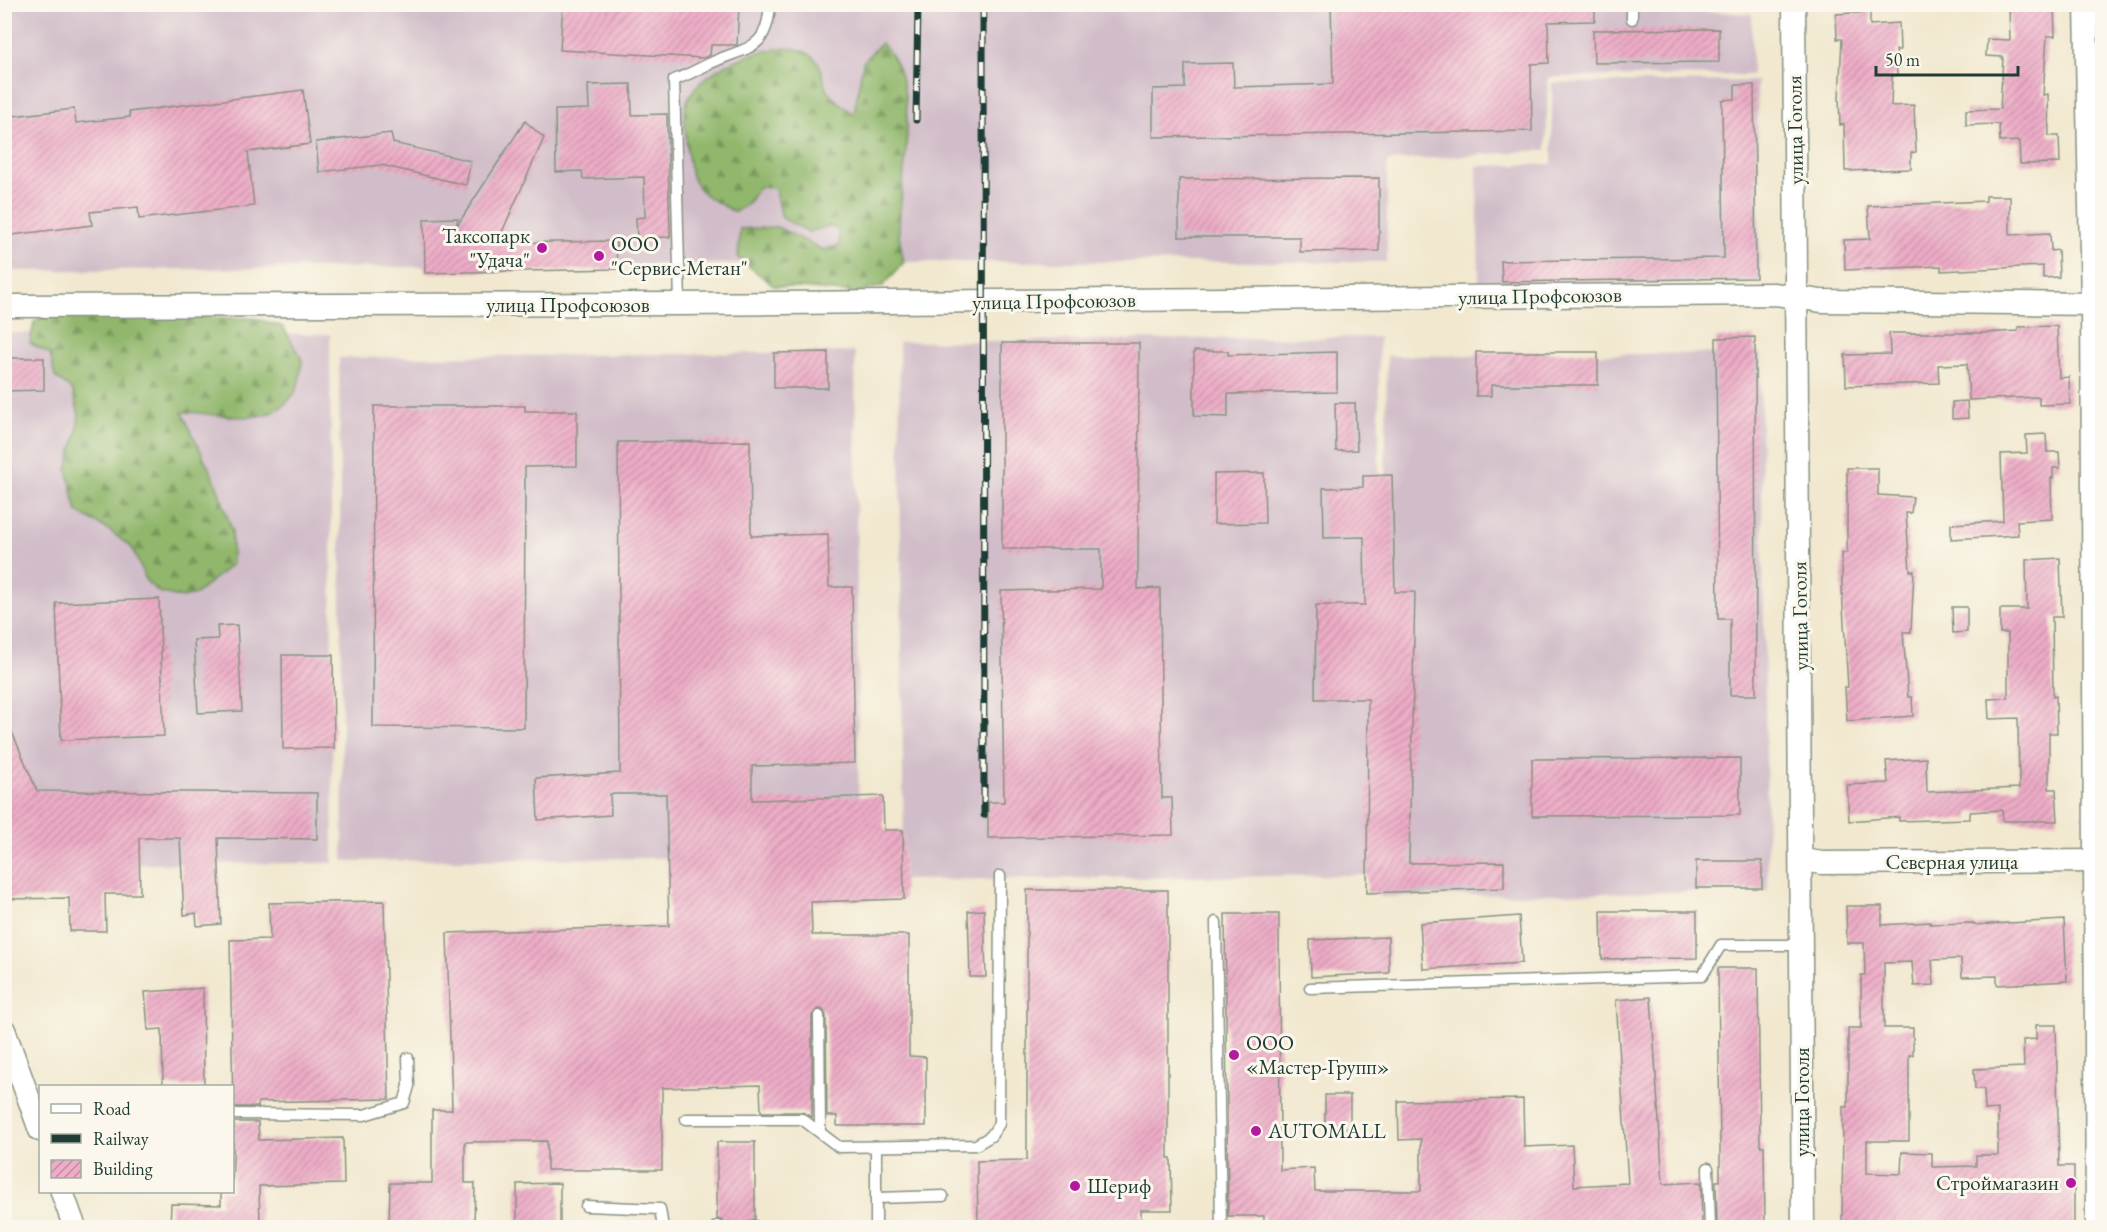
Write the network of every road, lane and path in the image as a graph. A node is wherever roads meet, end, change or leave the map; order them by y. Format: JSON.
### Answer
{"nodes":[{"id":1,"x":770,"y":4,"type":"edge"},
{"id":2,"x":1632,"y":4,"type":"edge"},
{"id":3,"x":1794,"y":4,"type":"edge"},
{"id":4,"x":2086,"y":4,"type":"edge"},
{"id":5,"x":1632,"y":19,"type":"dead end"},
{"id":6,"x":1797,"y":299,"type":"junction"},
{"id":7,"x":680,"y":304,"type":"junction"},
{"id":8,"x":2097,"y":304,"type":"edge"},
{"id":9,"x":4,"y":306,"type":"edge"},
{"id":10,"x":1802,"y":860,"type":"junction"},
{"id":11,"x":2098,"y":861,"type":"edge"},
{"id":12,"x":1000,"y":876,"type":"dead end"},
{"id":13,"x":1216,"y":922,"type":"dead end"},
{"id":14,"x":1801,"y":945,"type":"junction"},
{"id":15,"x":1310,"y":988,"type":"dead end"},
{"id":16,"x":819,"y":1016,"type":"dead end"},
{"id":17,"x":4,"y":1030,"type":"edge"},
{"id":18,"x":408,"y":1058,"type":"dead end"},
{"id":19,"x":234,"y":1114,"type":"edge"},
{"id":20,"x":686,"y":1119,"type":"dead end"},
{"id":21,"x":39,"y":1127,"type":"edge"},
{"id":22,"x":820,"y":1132,"type":"junction"},
{"id":23,"x":876,"y":1147,"type":"junction"},
{"id":24,"x":2099,"y":1149,"type":"edge"},
{"id":25,"x":1708,"y":1168,"type":"dead end"},
{"id":26,"x":63,"y":1193,"type":"edge"},
{"id":27,"x":943,"y":1196,"type":"dead end"},
{"id":28,"x":876,"y":1198,"type":"junction"},
{"id":29,"x":586,"y":1206,"type":"dead end"},
{"id":30,"x":75,"y":1227,"type":"edge"},
{"id":31,"x":663,"y":1227,"type":"edge"},
{"id":32,"x":876,"y":1227,"type":"edge"},
{"id":33,"x":1221,"y":1227,"type":"edge"},
{"id":34,"x":1710,"y":1227,"type":"edge"},
{"id":35,"x":1803,"y":1227,"type":"edge"},
{"id":36,"x":2097,"y":1227,"type":"edge"}],
"edges":[{"from":1,"to":7,"type":"lane"},
{"from":2,"to":5,"type":"lane"},
{"from":3,"to":6,"type":"street","name":"улица Гоголя"},
{"from":4,"to":8,"type":"street"},
{"from":6,"to":7,"type":"street","name":"улица Профсоюзов"},
{"from":6,"to":8,"type":"street","name":"улица Профсоюзов"},
{"from":6,"to":10,"type":"street","name":"улица Гоголя"},
{"from":7,"to":9,"type":"street","name":"улица Профсоюзов"},
{"from":8,"to":11,"type":"street"},
{"from":10,"to":11,"type":"street","name":"Северная улица"},
{"from":10,"to":14,"type":"street","name":"улица Гоголя"},
{"from":11,"to":24,"type":"street"},
{"from":12,"to":23,"type":"lane"},
{"from":13,"to":33,"type":"lane"},
{"from":14,"to":15,"type":"lane"},
{"from":14,"to":35,"type":"street","name":"улица Гоголя"},
{"from":16,"to":22,"type":"lane"},
{"from":17,"to":21,"type":"street"},
{"from":18,"to":19,"type":"lane"},
{"from":20,"to":22,"type":"lane"},
{"from":22,"to":23,"type":"lane"},
{"from":23,"to":28,"type":"lane"},
{"from":24,"to":36,"type":"street"},
{"from":25,"to":34,"type":"lane"},
{"from":26,"to":30,"type":"street"},
{"from":27,"to":28,"type":"lane"},
{"from":28,"to":32,"type":"lane"},
{"from":29,"to":31,"type":"lane"}]}
